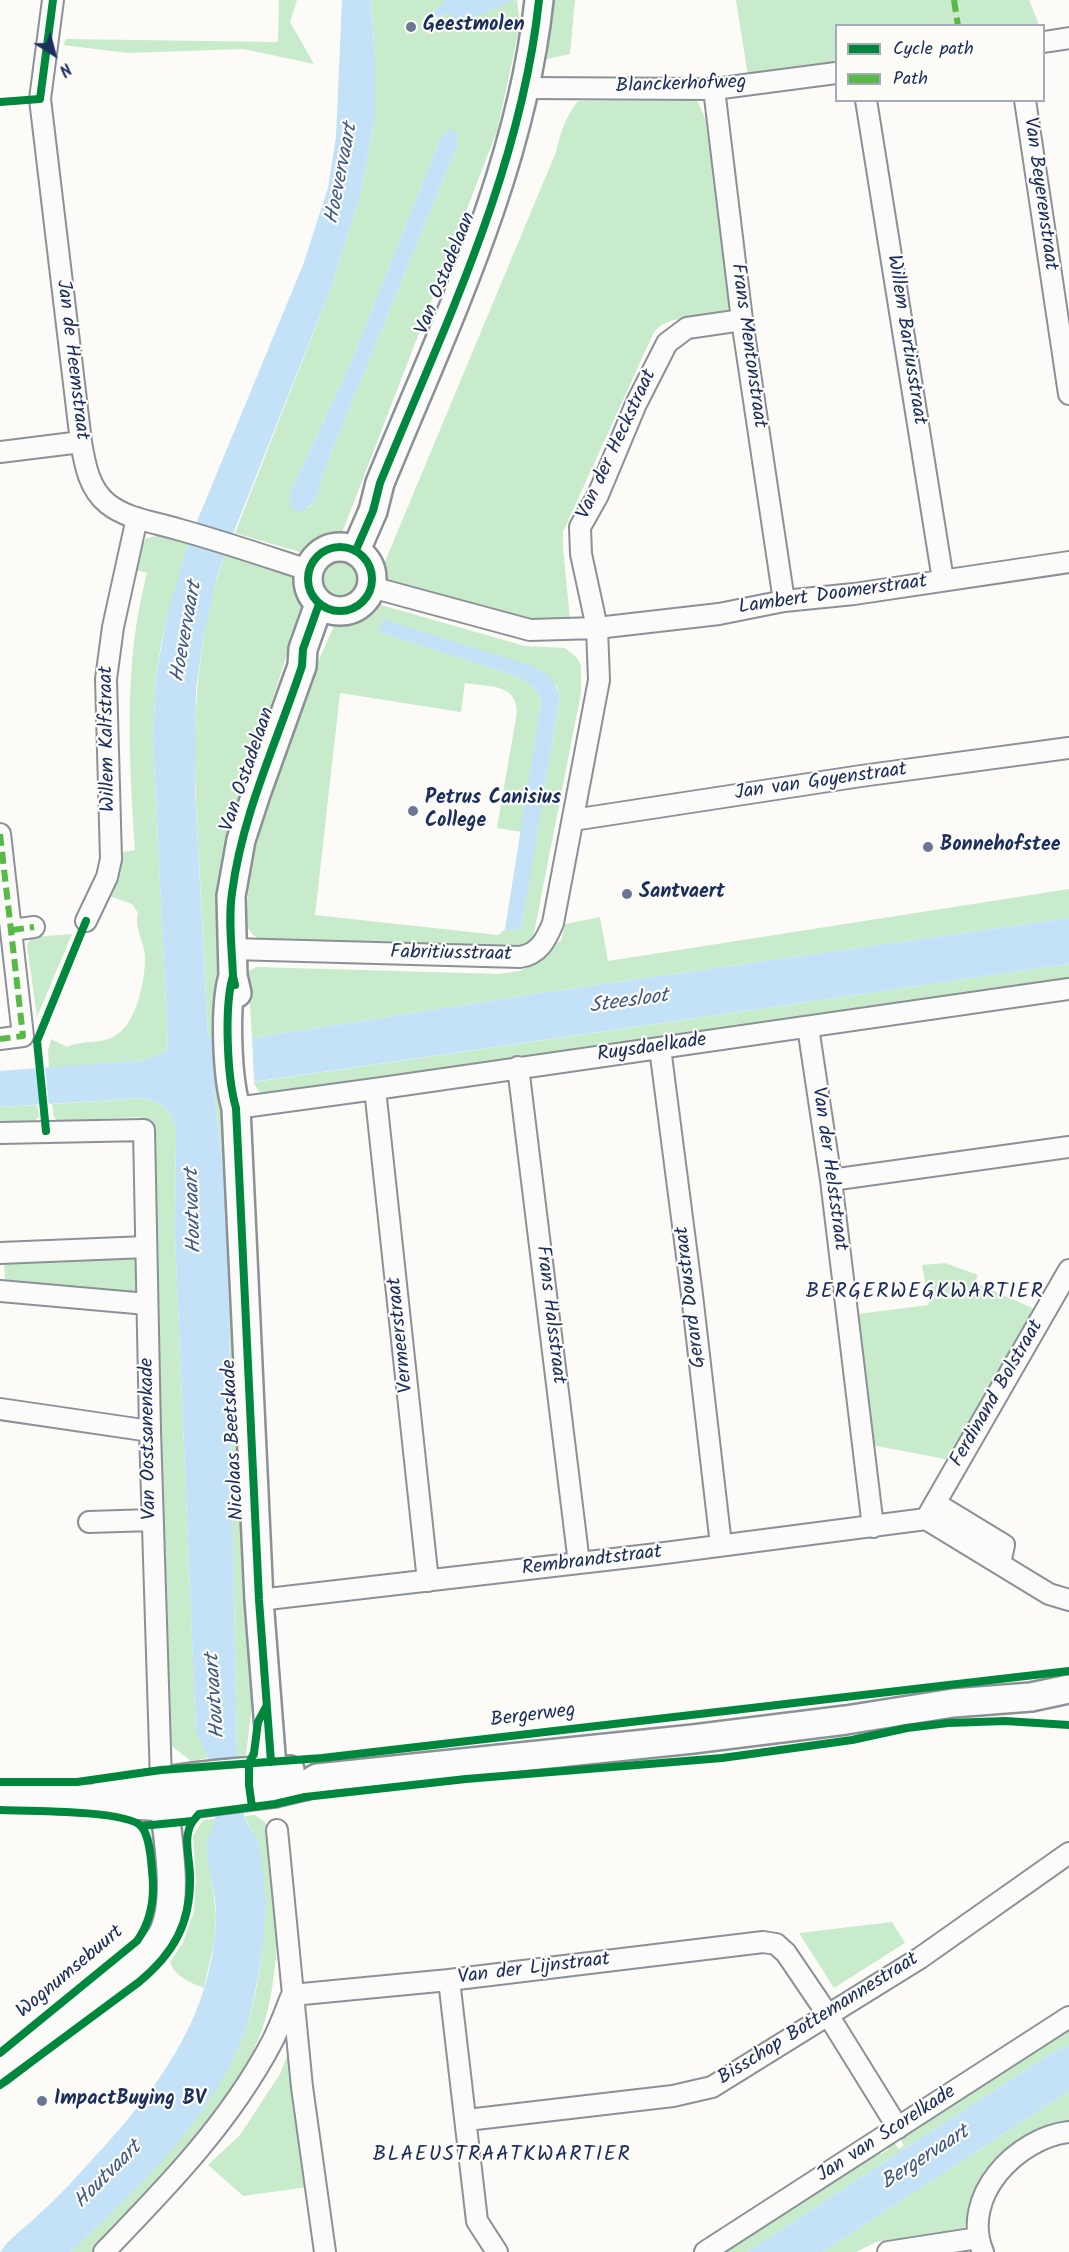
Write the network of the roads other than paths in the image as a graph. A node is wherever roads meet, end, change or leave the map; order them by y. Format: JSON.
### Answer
{"nodes":[{"id":1,"x":53,"y":0,"type":"edge"},
{"id":2,"x":539,"y":0,"type":"edge"},
{"id":3,"x":1069,"y":38,"type":"edge"},
{"id":4,"x":1045,"y":42,"type":"edge"},
{"id":5,"x":835,"y":73,"type":"edge"},
{"id":6,"x":525,"y":88,"type":"junction"},
{"id":7,"x":714,"y":89,"type":"junction"},
{"id":8,"x":866,"y":102,"type":"edge"},
{"id":9,"x":1025,"y":102,"type":"edge"},
{"id":10,"x":742,"y":320,"type":"junction"},
{"id":11,"x":1069,"y":394,"type":"edge"},
{"id":12,"x":81,"y":442,"type":"junction"},
{"id":13,"x":0,"y":452,"type":"edge"},
{"id":14,"x":137,"y":518,"type":"junction"},
{"id":15,"x":350,"y":548,"type":"junction"},
{"id":16,"x":1069,"y":562,"type":"edge"},
{"id":17,"x":308,"y":570,"type":"junction"},
{"id":18,"x":943,"y":580,"type":"junction"},
{"id":19,"x":371,"y":587,"type":"junction"},
{"id":20,"x":784,"y":602,"type":"junction"},
{"id":21,"x":326,"y":607,"type":"junction"},
{"id":22,"x":597,"y":628,"type":"junction"},
{"id":23,"x":1069,"y":748,"type":"edge"},
{"id":24,"x":573,"y":820,"type":"junction"},
{"id":25,"x":0,"y":834,"type":"edge"},
{"id":26,"x":86,"y":921,"type":"dead end"},
{"id":27,"x":34,"y":927,"type":"dead end"},
{"id":28,"x":12,"y":930,"type":"junction"},
{"id":29,"x":232,"y":949,"type":"junction"},
{"id":30,"x":1069,"y":989,"type":"edge"},
{"id":31,"x":808,"y":1027,"type":"junction"},
{"id":32,"x":0,"y":1039,"type":"edge"},
{"id":33,"x":660,"y":1048,"type":"junction"},
{"id":34,"x":518,"y":1067,"type":"junction"},
{"id":35,"x":375,"y":1089,"type":"junction"},
{"id":36,"x":235,"y":1094,"type":"junction"},
{"id":37,"x":0,"y":1133,"type":"edge"},
{"id":38,"x":1069,"y":1147,"type":"edge"},
{"id":39,"x":831,"y":1180,"type":"junction"},
{"id":40,"x":146,"y":1246,"type":"junction"},
{"id":41,"x":0,"y":1253,"type":"edge"},
{"id":42,"x":1069,"y":1270,"type":"edge"},
{"id":43,"x":0,"y":1291,"type":"edge"},
{"id":44,"x":147,"y":1304,"type":"junction"},
{"id":45,"x":0,"y":1409,"type":"edge"},
{"id":46,"x":150,"y":1431,"type":"junction"},
{"id":47,"x":930,"y":1511,"type":"junction"},
{"id":48,"x":152,"y":1520,"type":"junction"},
{"id":49,"x":89,"y":1522,"type":"dead end"},
{"id":50,"x":873,"y":1527,"type":"junction"},
{"id":51,"x":721,"y":1545,"type":"junction"},
{"id":52,"x":579,"y":1563,"type":"junction"},
{"id":53,"x":428,"y":1581,"type":"junction"},
{"id":54,"x":259,"y":1600,"type":"junction"},
{"id":55,"x":1068,"y":1600,"type":"edge"},
{"id":56,"x":1069,"y":1689,"type":"edge"},
{"id":57,"x":1031,"y":1697,"type":"junction"},
{"id":58,"x":1069,"y":1702,"type":"edge"},
{"id":59,"x":273,"y":1782,"type":"junction"},
{"id":60,"x":162,"y":1794,"type":"junction"},
{"id":61,"x":0,"y":1797,"type":"edge"},
{"id":62,"x":277,"y":1830,"type":"dead end"},
{"id":63,"x":1069,"y":1853,"type":"edge"},
{"id":64,"x":449,"y":1980,"type":"junction"},
{"id":65,"x":292,"y":1995,"type":"junction"},
{"id":66,"x":828,"y":2015,"type":"junction"},
{"id":67,"x":1069,"y":2017,"type":"edge"},
{"id":68,"x":0,"y":2071,"type":"edge"},
{"id":69,"x":467,"y":2120,"type":"junction"},
{"id":70,"x":898,"y":2128,"type":"junction"},
{"id":71,"x":1069,"y":2132,"type":"edge"},
{"id":72,"x":981,"y":2245,"type":"edge"},
{"id":73,"x":104,"y":2252,"type":"edge"},
{"id":74,"x":325,"y":2252,"type":"edge"},
{"id":75,"x":497,"y":2252,"type":"edge"},
{"id":76,"x":705,"y":2252,"type":"edge"},
{"id":77,"x":888,"y":2252,"type":"edge"}],
"edges":[{"from":1,"to":12,"type":"street","name":"Jan de Heemstraat"},
{"from":2,"to":6,"type":"street","name":"Van Ostadelaan"},
{"from":3,"to":4,"type":"street"},
{"from":5,"to":7,"type":"street","name":"Blanckerhofweg"},
{"from":6,"to":7,"type":"street","name":"Blanckerhofweg"},
{"from":6,"to":15,"type":"street","name":"Van Ostadelaan"},
{"from":7,"to":10,"type":"street","name":"Frans Mentonstraat"},
{"from":8,"to":18,"type":"street","name":"Willem Bartiusstraat"},
{"from":9,"to":11,"type":"street","name":"Van Beyerenstraat"},
{"from":10,"to":20,"type":"street","name":"Frans Mentonstraat"},
{"from":10,"to":22,"type":"street","name":"Van der Heckstraat"},
{"from":12,"to":13,"type":"street"},
{"from":12,"to":14,"type":"street","name":"Jan de Heemstraat"},
{"from":14,"to":17,"type":"street","name":"Jan de Heemstraat"},
{"from":14,"to":26,"type":"street","name":"Willem Kalfstraat"},
{"from":15,"to":17,"type":"street"},
{"from":15,"to":19,"type":"street"},
{"from":16,"to":18,"type":"street","name":"Lambert Doomerstraat"},
{"from":17,"to":21,"type":"street"},
{"from":18,"to":20,"type":"street","name":"Lambert Doomerstraat"},
{"from":19,"to":21,"type":"street"},
{"from":19,"to":22,"type":"street"},
{"from":20,"to":22,"type":"street","name":"Lambert Doomerstraat"},
{"from":21,"to":29,"type":"street","name":"Van Ostadelaan"},
{"from":22,"to":24,"type":"street","name":"Fabritiusstraat"},
{"from":23,"to":24,"type":"street","name":"Jan van Goyenstraat"},
{"from":24,"to":29,"type":"street","name":"Fabritiusstraat"},
{"from":25,"to":28,"type":"street"},
{"from":27,"to":28,"type":"street"},
{"from":28,"to":32,"type":"street"},
{"from":29,"to":36,"type":"street","name":"Van Ostadelaan"},
{"from":30,"to":31,"type":"street","name":"Ruysdaelkade"},
{"from":31,"to":33,"type":"street","name":"Ruysdaelkade"},
{"from":31,"to":39,"type":"street","name":"Van der Helststraat"},
{"from":33,"to":34,"type":"street","name":"Ruysdaelkade"},
{"from":33,"to":51,"type":"street","name":"Gerard Doustraat"},
{"from":34,"to":35,"type":"street","name":"Ruysdaelkade"},
{"from":34,"to":52,"type":"street","name":"Frans Halsstraat"},
{"from":35,"to":36,"type":"street","name":"Ruysdaelkade"},
{"from":35,"to":53,"type":"street","name":"Vermeerstraat"},
{"from":36,"to":54,"type":"street","name":"Nicolaas Beetskade"},
{"from":37,"to":40,"type":"street","name":"Van Oostsanenkade"},
{"from":38,"to":39,"type":"street"},
{"from":39,"to":50,"type":"street","name":"Van der Helststraat"},
{"from":40,"to":41,"type":"street"},
{"from":40,"to":44,"type":"street","name":"Van Oostsanenkade"},
{"from":42,"to":47,"type":"street","name":"Ferdinand Bolstraat"},
{"from":43,"to":44,"type":"street"},
{"from":44,"to":46,"type":"street","name":"Van Oostsanenkade"},
{"from":45,"to":46,"type":"street"},
{"from":46,"to":48,"type":"street","name":"Van Oostsanenkade"},
{"from":47,"to":50,"type":"street","name":"Rembrandtstraat"},
{"from":47,"to":55,"type":"street"},
{"from":48,"to":49,"type":"street"},
{"from":48,"to":60,"type":"street","name":"Van Oostsanenkade"},
{"from":50,"to":51,"type":"street","name":"Rembrandtstraat"},
{"from":51,"to":52,"type":"street","name":"Rembrandtstraat"},
{"from":52,"to":53,"type":"street","name":"Rembrandtstraat"},
{"from":53,"to":54,"type":"street","name":"Rembrandtstraat"},
{"from":54,"to":59,"type":"street","name":"Nicolaas Beetskade"},
{"from":56,"to":57,"type":"street","name":"Bergerweg"},
{"from":57,"to":58,"type":"street","name":"Bergerweg"},
{"from":57,"to":59,"type":"street","name":"Bergerweg"},
{"from":59,"to":60,"type":"street","name":"Bergerweg"},
{"from":60,"to":61,"type":"street","name":"Bergerweg"},
{"from":60,"to":68,"type":"street","name":"Wognumsebuurt"},
{"from":62,"to":65,"type":"street"},
{"from":63,"to":66,"type":"street","name":"Bisschop Bottemannestraat"},
{"from":64,"to":65,"type":"street","name":"Van der Lijnstraat"},
{"from":64,"to":66,"type":"street","name":"Van der Lijnstraat"},
{"from":64,"to":69,"type":"street"},
{"from":65,"to":73,"type":"street"},
{"from":65,"to":74,"type":"street"},
{"from":66,"to":69,"type":"street","name":"Bisschop Bottemannestraat"},
{"from":66,"to":70,"type":"street"},
{"from":67,"to":70,"type":"street","name":"Jan van Scorelkade"},
{"from":69,"to":75,"type":"street"},
{"from":70,"to":76,"type":"street","name":"Jan van Scorelkade"},
{"from":71,"to":72,"type":"street"},
{"from":72,"to":77,"type":"street"}]}
